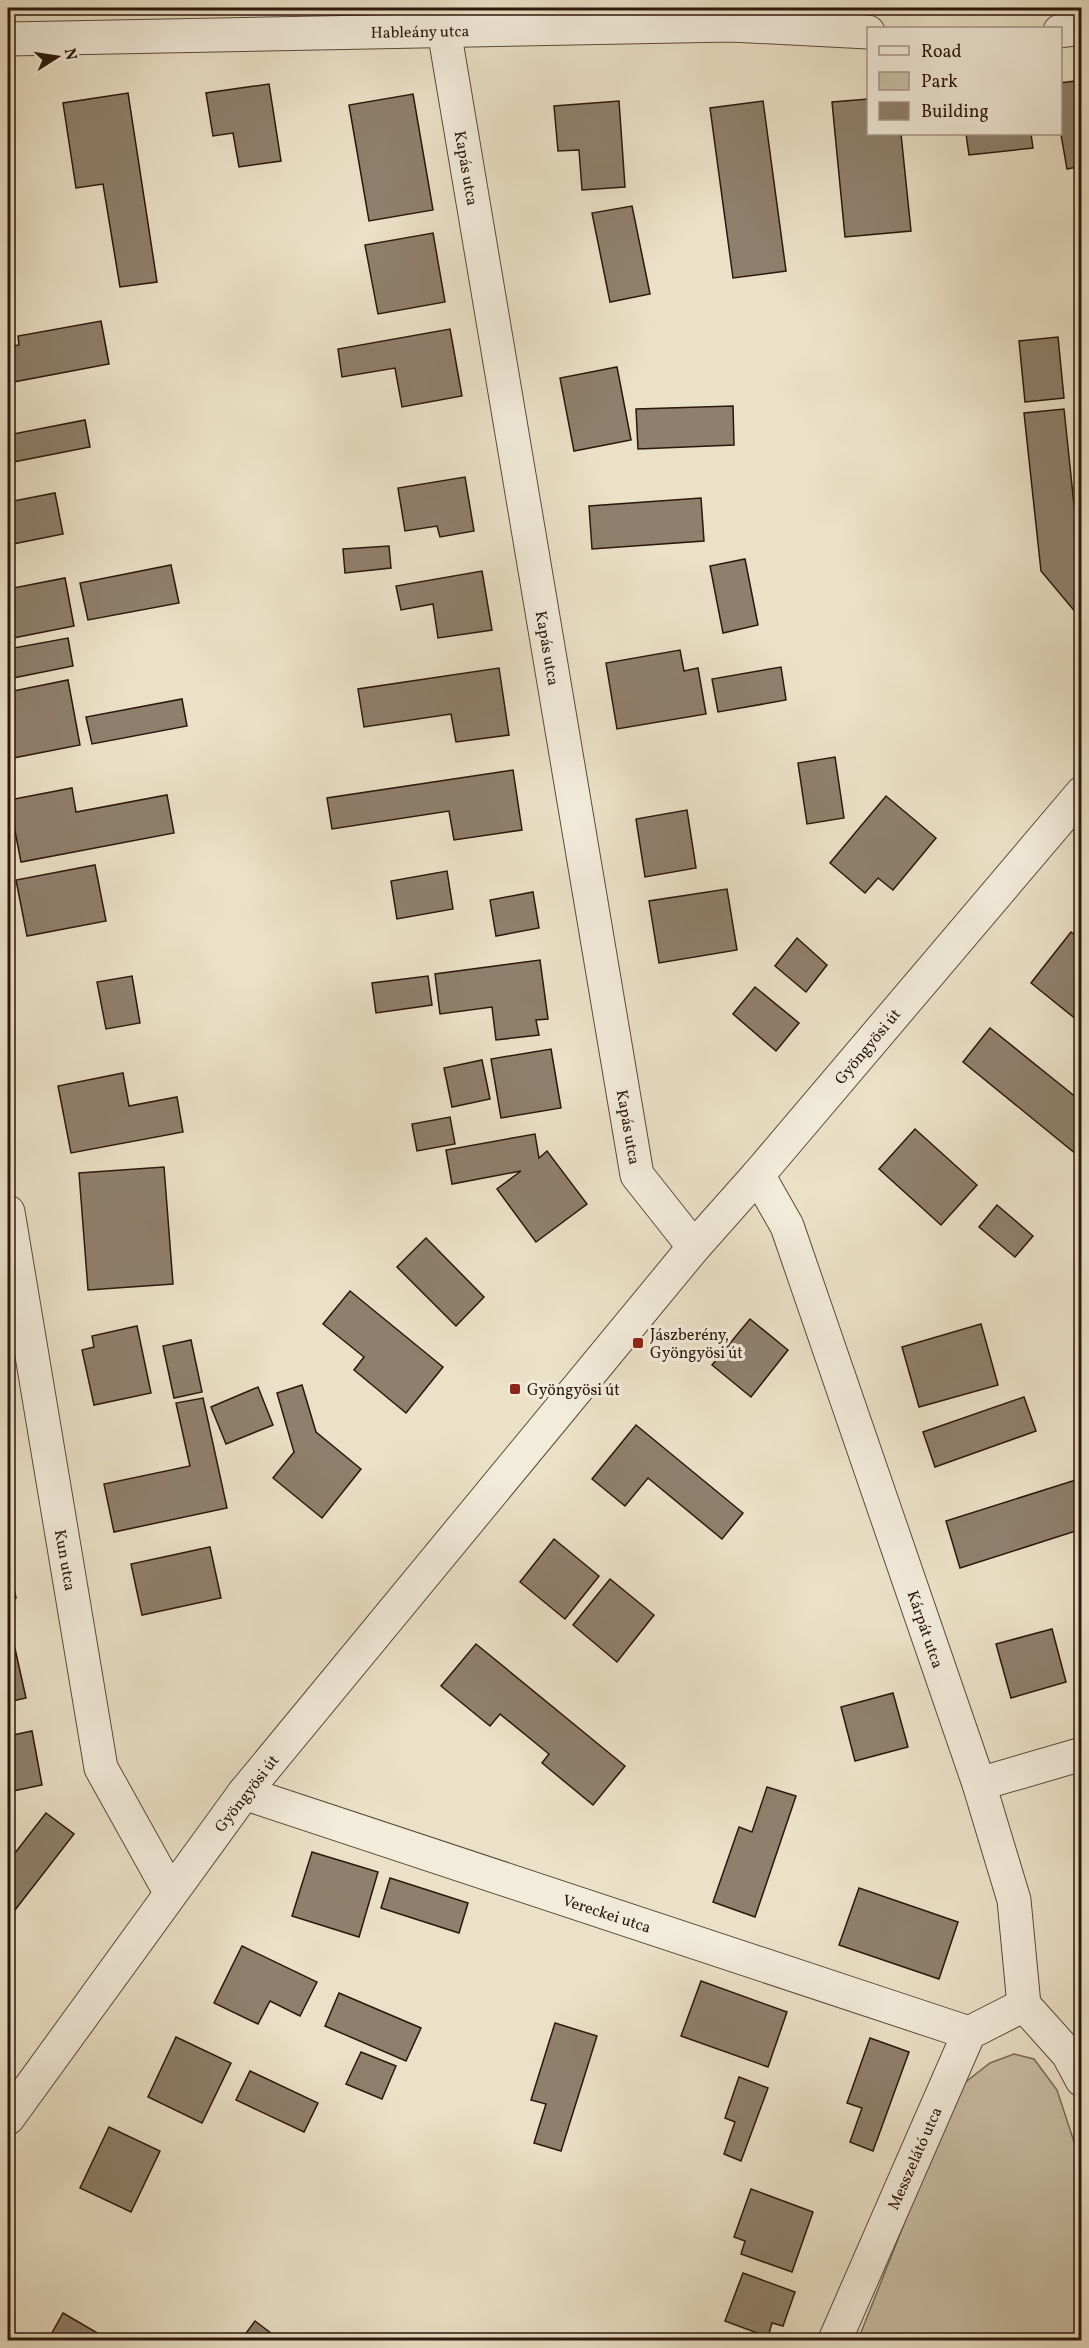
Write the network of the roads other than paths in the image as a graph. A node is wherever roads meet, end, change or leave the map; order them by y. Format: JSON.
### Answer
{"nodes":[{"id":1,"x":729,"y":16,"type":"edge"},
{"id":2,"x":1082,"y":28,"type":"edge"},
{"id":3,"x":444,"y":30,"type":"junction"},
{"id":4,"x":1062,"y":31,"type":"edge"},
{"id":5,"x":867,"y":32,"type":"edge"},
{"id":6,"x":8,"y":39,"type":"edge"},
{"id":7,"x":1082,"y":793,"type":"edge"},
{"id":8,"x":758,"y":1175,"type":"junction"},
{"id":9,"x":8,"y":1212,"type":"edge"},
{"id":10,"x":694,"y":1247,"type":"junction"},
{"id":11,"x":1082,"y":1754,"type":"edge"},
{"id":12,"x":979,"y":1784,"type":"junction"},
{"id":13,"x":244,"y":1792,"type":"junction"},
{"id":14,"x":170,"y":1892,"type":"junction"},
{"id":15,"x":1024,"y":2005,"type":"junction"},
{"id":16,"x":969,"y":2033,"type":"junction"},
{"id":17,"x":1082,"y":2080,"type":"edge"},
{"id":18,"x":8,"y":2118,"type":"edge"},
{"id":19,"x":835,"y":2340,"type":"edge"}],
"edges":[{"from":1,"to":3,"type":"street","name":"Hableány utca"},
{"from":1,"to":5,"type":"street","name":"Hableány utca"},
{"from":2,"to":4,"type":"street"},
{"from":3,"to":6,"type":"street","name":"Hableány utca"},
{"from":3,"to":10,"type":"street","name":"Kapás utca"},
{"from":7,"to":8,"type":"street","name":"Gyöngyösi út"},
{"from":8,"to":10,"type":"street","name":"Gyöngyösi út"},
{"from":8,"to":12,"type":"street","name":"Kárpát utca"},
{"from":9,"to":14,"type":"street","name":"Kun utca"},
{"from":10,"to":13,"type":"street","name":"Gyöngyösi út"},
{"from":11,"to":12,"type":"street"},
{"from":12,"to":15,"type":"street","name":"Kárpát utca"},
{"from":13,"to":14,"type":"street","name":"Gyöngyösi út"},
{"from":13,"to":16,"type":"street","name":"Vereckei utca"},
{"from":14,"to":18,"type":"street","name":"Gyöngyösi út"},
{"from":15,"to":16,"type":"street"},
{"from":15,"to":17,"type":"street"},
{"from":16,"to":19,"type":"street","name":"Messzelátó utca"}]}
